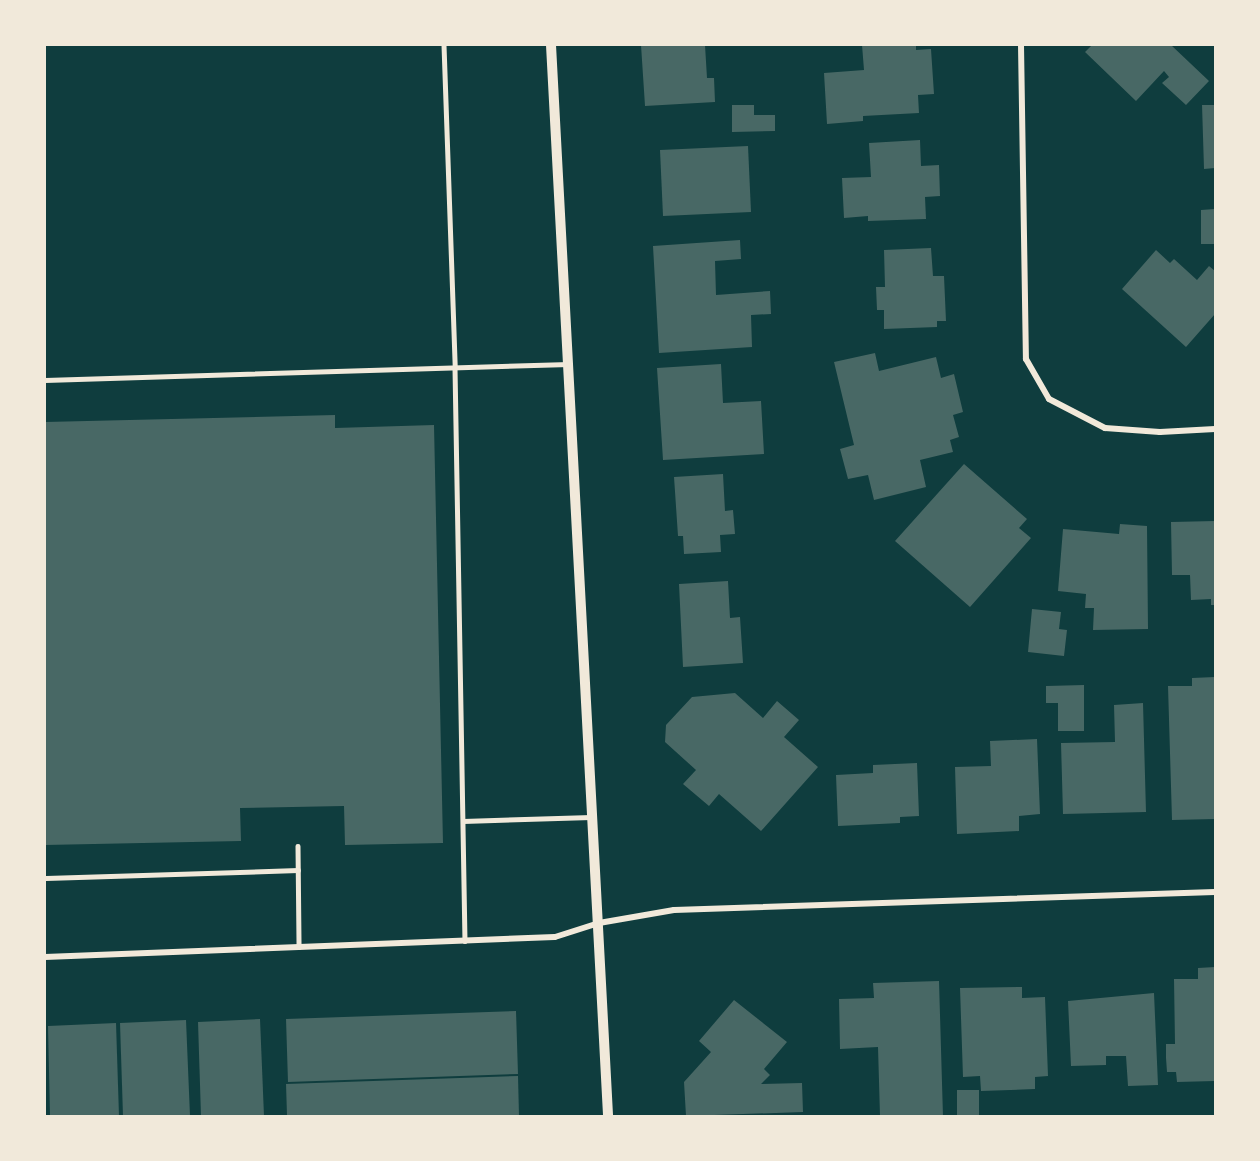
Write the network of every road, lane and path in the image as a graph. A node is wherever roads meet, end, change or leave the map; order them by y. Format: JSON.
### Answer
{"nodes":[{"id":1,"x":444,"y":45,"type":"edge"},
{"id":2,"x":551,"y":45,"type":"edge"},
{"id":3,"x":1021,"y":45,"type":"edge"},
{"id":4,"x":569,"y":364,"type":"junction"},
{"id":5,"x":455,"y":368,"type":"junction"},
{"id":6,"x":45,"y":380,"type":"edge"},
{"id":7,"x":1215,"y":429,"type":"edge"},
{"id":8,"x":594,"y":817,"type":"junction"},
{"id":9,"x":463,"y":821,"type":"junction"},
{"id":10,"x":298,"y":846,"type":"dead end"},
{"id":11,"x":298,"y":870,"type":"junction"},
{"id":12,"x":46,"y":878,"type":"edge"},
{"id":13,"x":1215,"y":892,"type":"edge"},
{"id":14,"x":599,"y":923,"type":"junction"},
{"id":15,"x":465,"y":941,"type":"junction"},
{"id":16,"x":299,"y":947,"type":"junction"},
{"id":17,"x":45,"y":957,"type":"edge"},
{"id":18,"x":608,"y":1116,"type":"edge"}],
"edges":[{"from":1,"to":5,"type":"lane"},
{"from":2,"to":4,"type":"street"},
{"from":3,"to":7,"type":"street"},
{"from":4,"to":5,"type":"lane"},
{"from":4,"to":8,"type":"street"},
{"from":5,"to":6,"type":"lane"},
{"from":5,"to":9,"type":"lane"},
{"from":8,"to":9,"type":"lane"},
{"from":8,"to":14,"type":"street"},
{"from":9,"to":15,"type":"lane"},
{"from":10,"to":11,"type":"lane"},
{"from":11,"to":12,"type":"lane"},
{"from":11,"to":16,"type":"lane"},
{"from":13,"to":14,"type":"street"},
{"from":14,"to":15,"type":"street"},
{"from":14,"to":18,"type":"street"},
{"from":15,"to":16,"type":"street"},
{"from":16,"to":17,"type":"street"}]}
